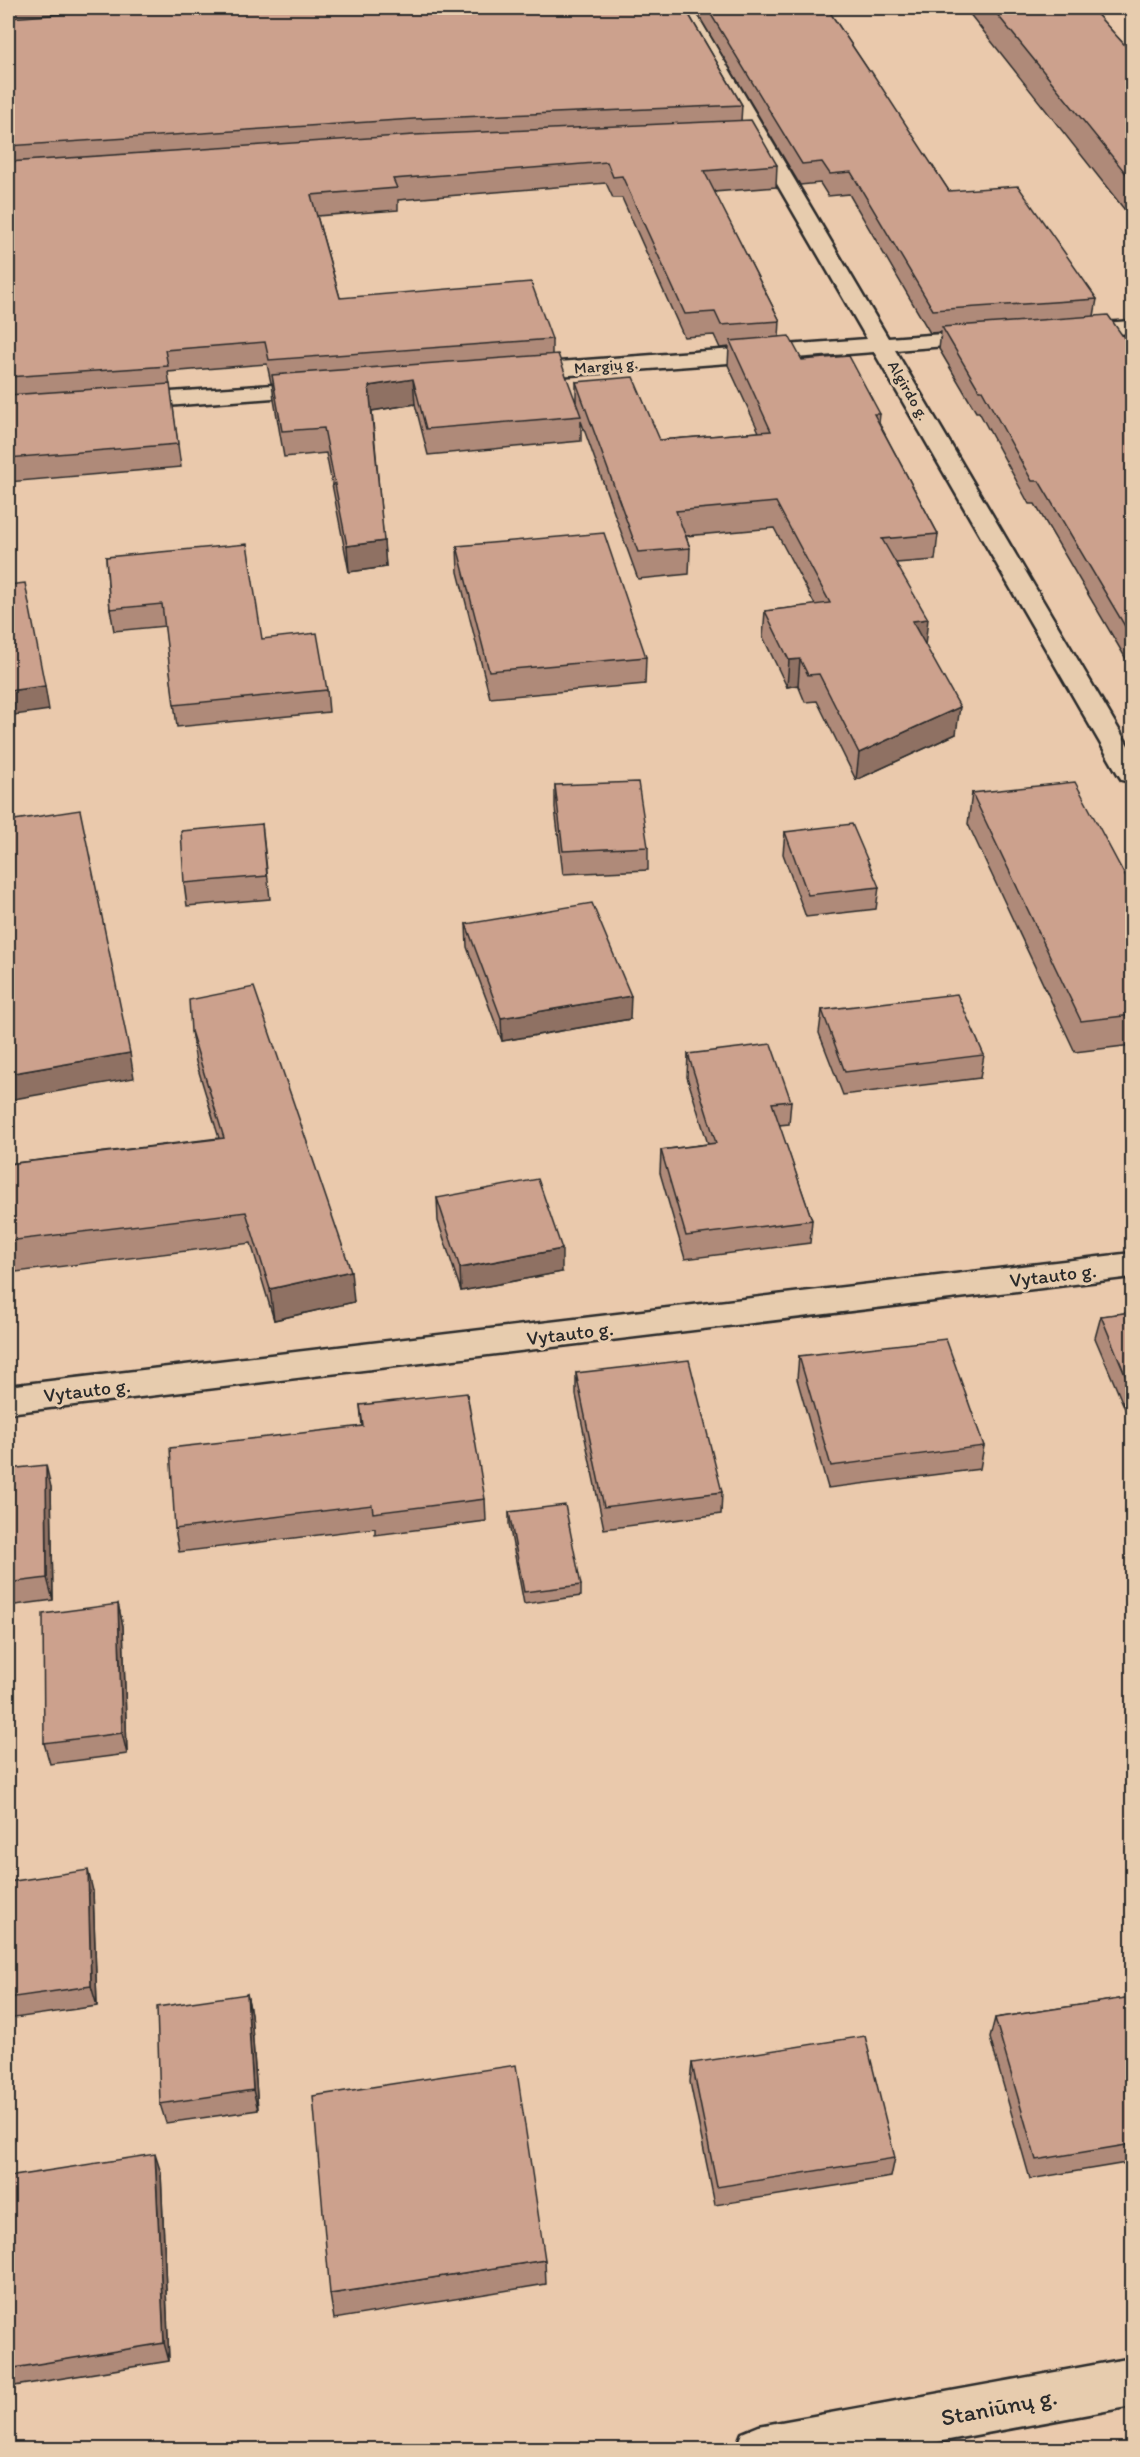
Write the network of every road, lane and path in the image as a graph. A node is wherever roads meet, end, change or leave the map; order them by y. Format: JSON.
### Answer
{"nodes":[{"id":1,"x":684,"y":8,"type":"edge"},
{"id":2,"x":758,"y":133,"type":"junction"},
{"id":3,"x":736,"y":134,"type":"edge"},
{"id":4,"x":1132,"y":327,"type":"edge"},
{"id":5,"x":1049,"y":332,"type":"edge"},
{"id":6,"x":1001,"y":335,"type":"edge"},
{"id":7,"x":882,"y":343,"type":"junction"},
{"id":8,"x":493,"y":375,"type":"edge"},
{"id":9,"x":339,"y":387,"type":"edge"},
{"id":10,"x":100,"y":404,"type":"edge"},
{"id":11,"x":1132,"y":774,"type":"edge"},
{"id":12,"x":1132,"y":1265,"type":"edge"},
{"id":13,"x":8,"y":1400,"type":"edge"},
{"id":14,"x":1132,"y":2382,"type":"edge"},
{"id":15,"x":759,"y":2450,"type":"edge"}],
"edges":[{"from":1,"to":2,"type":"street","name":"Algirdo g."},
{"from":2,"to":3,"type":"street"},
{"from":2,"to":7,"type":"street","name":"Algirdo g."},
{"from":4,"to":5,"type":"street"},
{"from":6,"to":7,"type":"street","name":"Margių g."},
{"from":7,"to":8,"type":"street","name":"Margių g."},
{"from":7,"to":11,"type":"street","name":"Algirdo g."},
{"from":9,"to":10,"type":"street"},
{"from":12,"to":13,"type":"street","name":"Vytauto g."},
{"from":14,"to":15,"type":"street","name":"Staniūnų g."}]}
